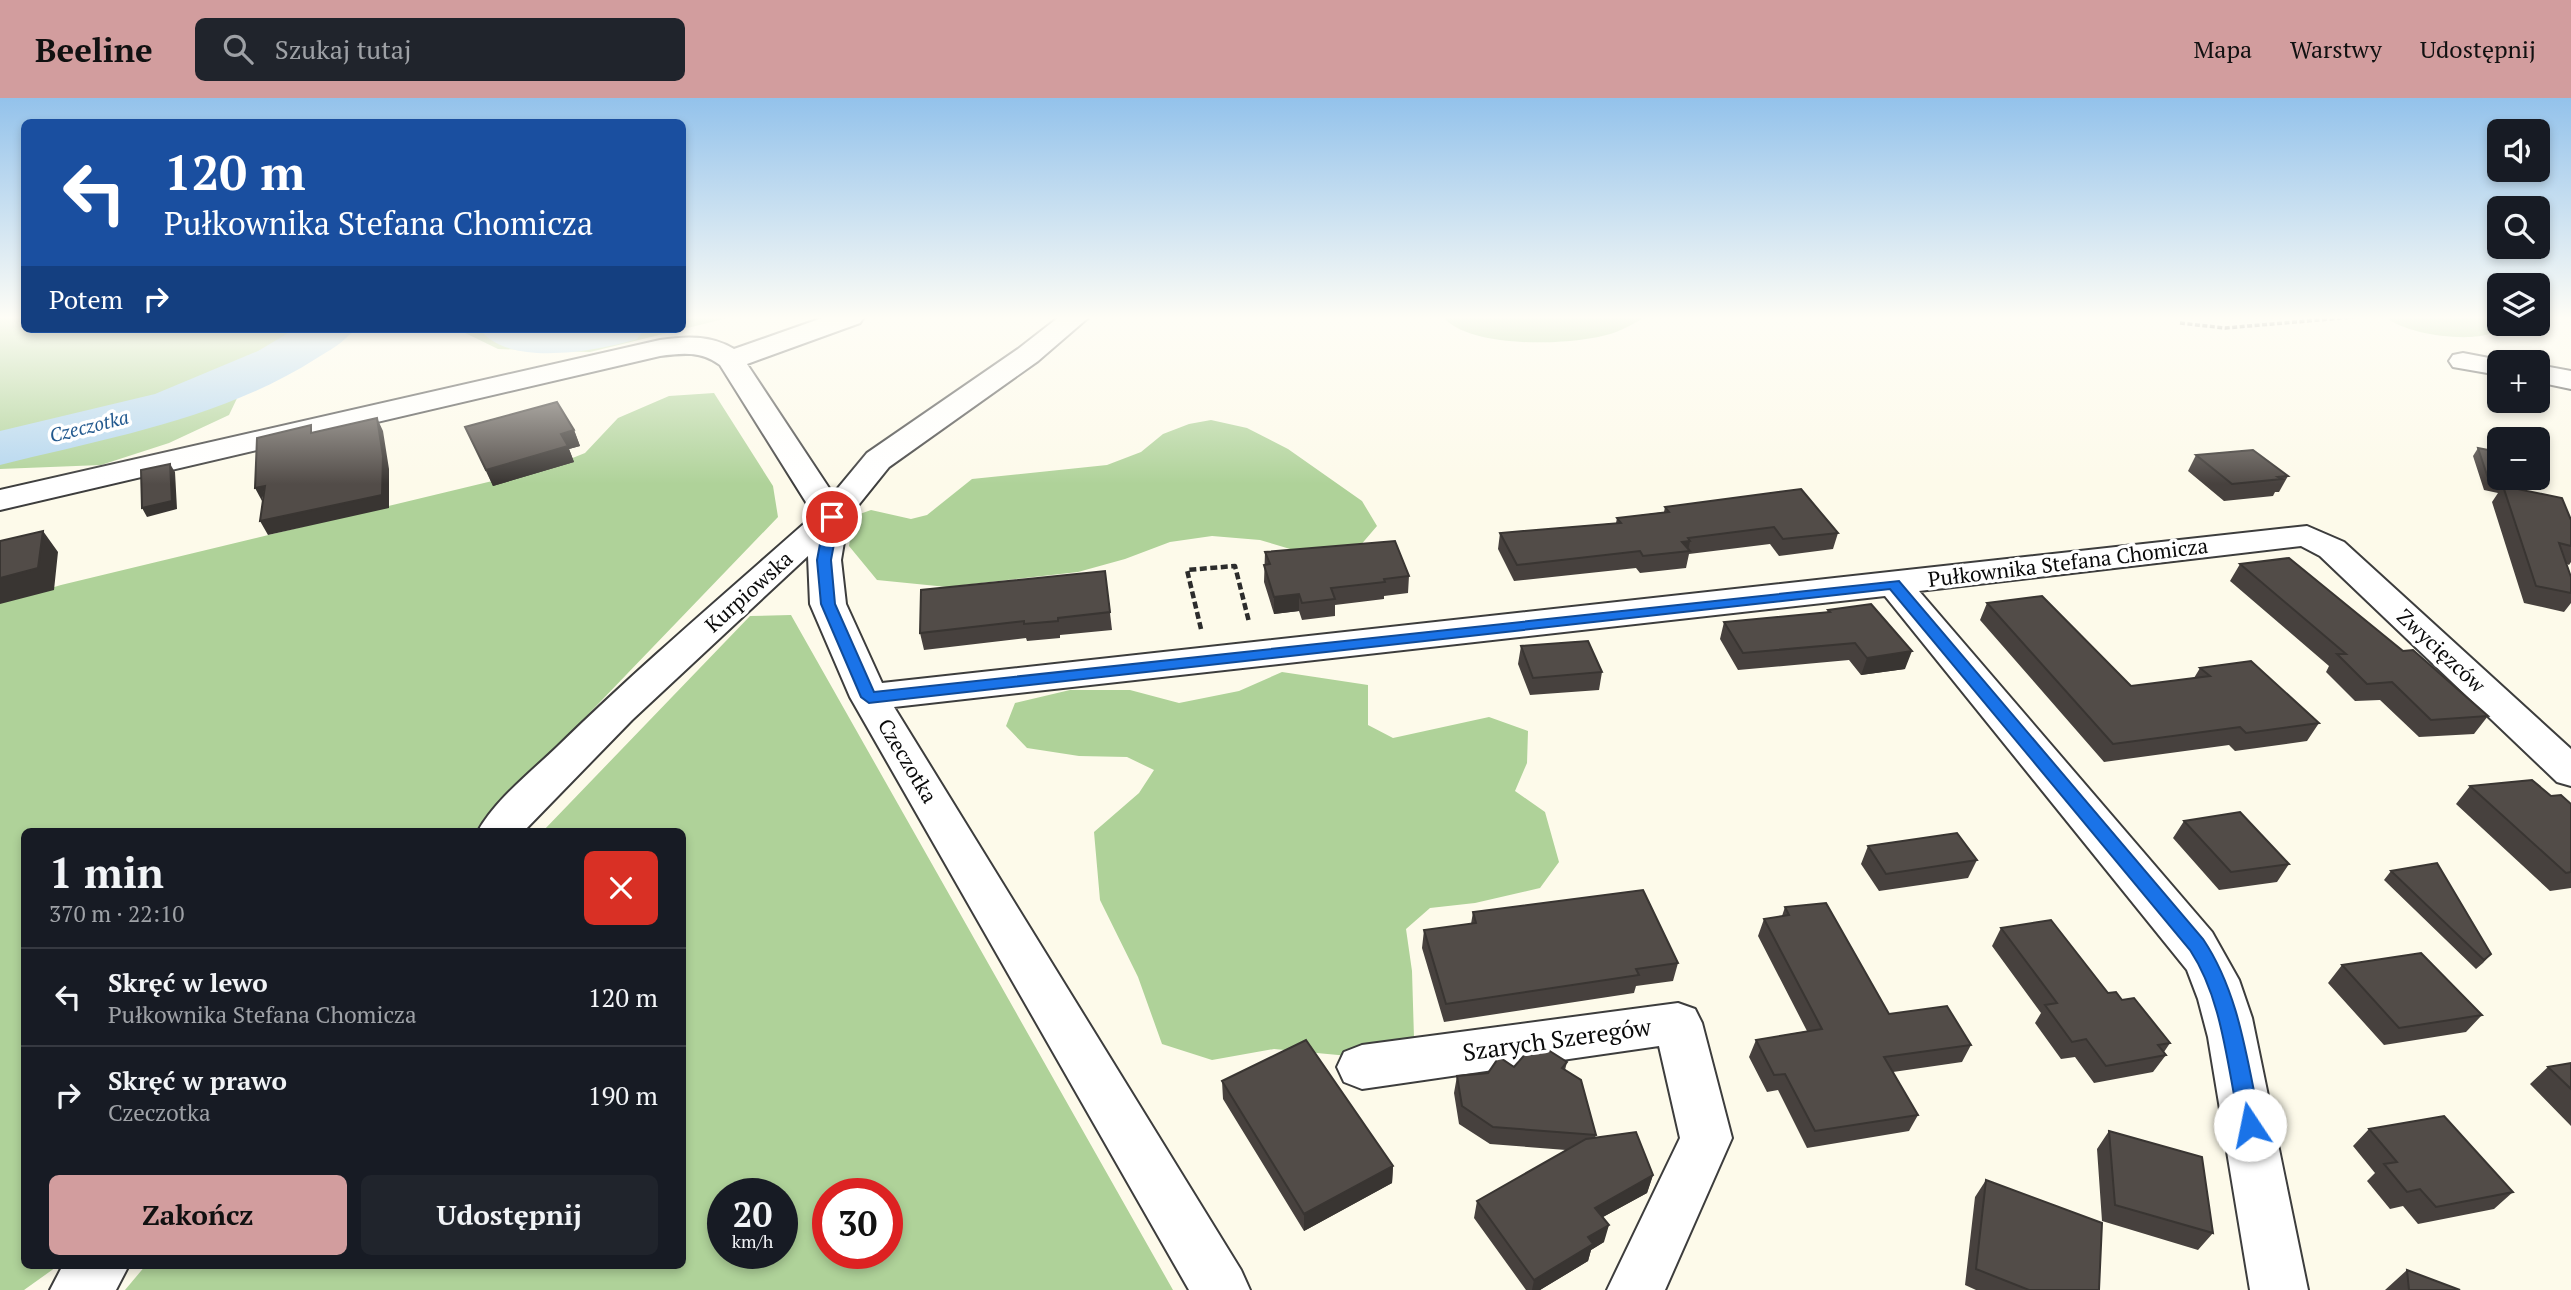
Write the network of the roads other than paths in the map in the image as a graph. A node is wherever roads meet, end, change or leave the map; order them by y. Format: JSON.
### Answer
{"nodes":[{"id":1,"x":553,"y":373,"type":"edge"},
{"id":2,"x":739,"y":373,"type":"edge"},
{"id":3,"x":1006,"y":373,"type":"edge"},
{"id":4,"x":2550,"y":377,"type":"edge"},
{"id":5,"x":2570,"y":382,"type":"edge"},
{"id":6,"x":0,"y":500,"type":"edge"},
{"id":7,"x":832,"y":517,"type":"junction"},
{"id":8,"x":2307,"y":536,"type":"joint"},
{"id":9,"x":1894,"y":584,"type":"junction"},
{"id":10,"x":869,"y":697,"type":"junction"},
{"id":11,"x":2571,"y":772,"type":"edge"},
{"id":12,"x":502,"y":828,"type":"edge"},
{"id":13,"x":1362,"y":1067,"type":"dead end"},
{"id":14,"x":97,"y":1269,"type":"edge"},
{"id":15,"x":79,"y":1290,"type":"edge"},
{"id":16,"x":1221,"y":1290,"type":"edge"},
{"id":17,"x":1636,"y":1290,"type":"edge"},
{"id":18,"x":2279,"y":1290,"type":"edge"}],
"edges":[{"from":1,"to":6,"type":"street"},
{"from":2,"to":7,"type":"street"},
{"from":3,"to":7,"type":"street","name":"Kurpiowska"},
{"from":4,"to":5,"type":"street"},
{"from":7,"to":10,"type":"street","name":"Czeczotka"},
{"from":7,"to":12,"type":"street","name":"Kurpiowska"},
{"from":8,"to":9,"type":"street","name":"Pułkownika Stefana Chomicza"},
{"from":8,"to":11,"type":"street","name":"Zwycięzców"},
{"from":9,"to":10,"type":"street","name":"Pułkownika Stefana Chomicza"},
{"from":9,"to":18,"type":"street"},
{"from":10,"to":16,"type":"street","name":"Czeczotka"},
{"from":13,"to":17,"type":"street","name":"Szarych Szeregów"},
{"from":14,"to":15,"type":"street"}]}
